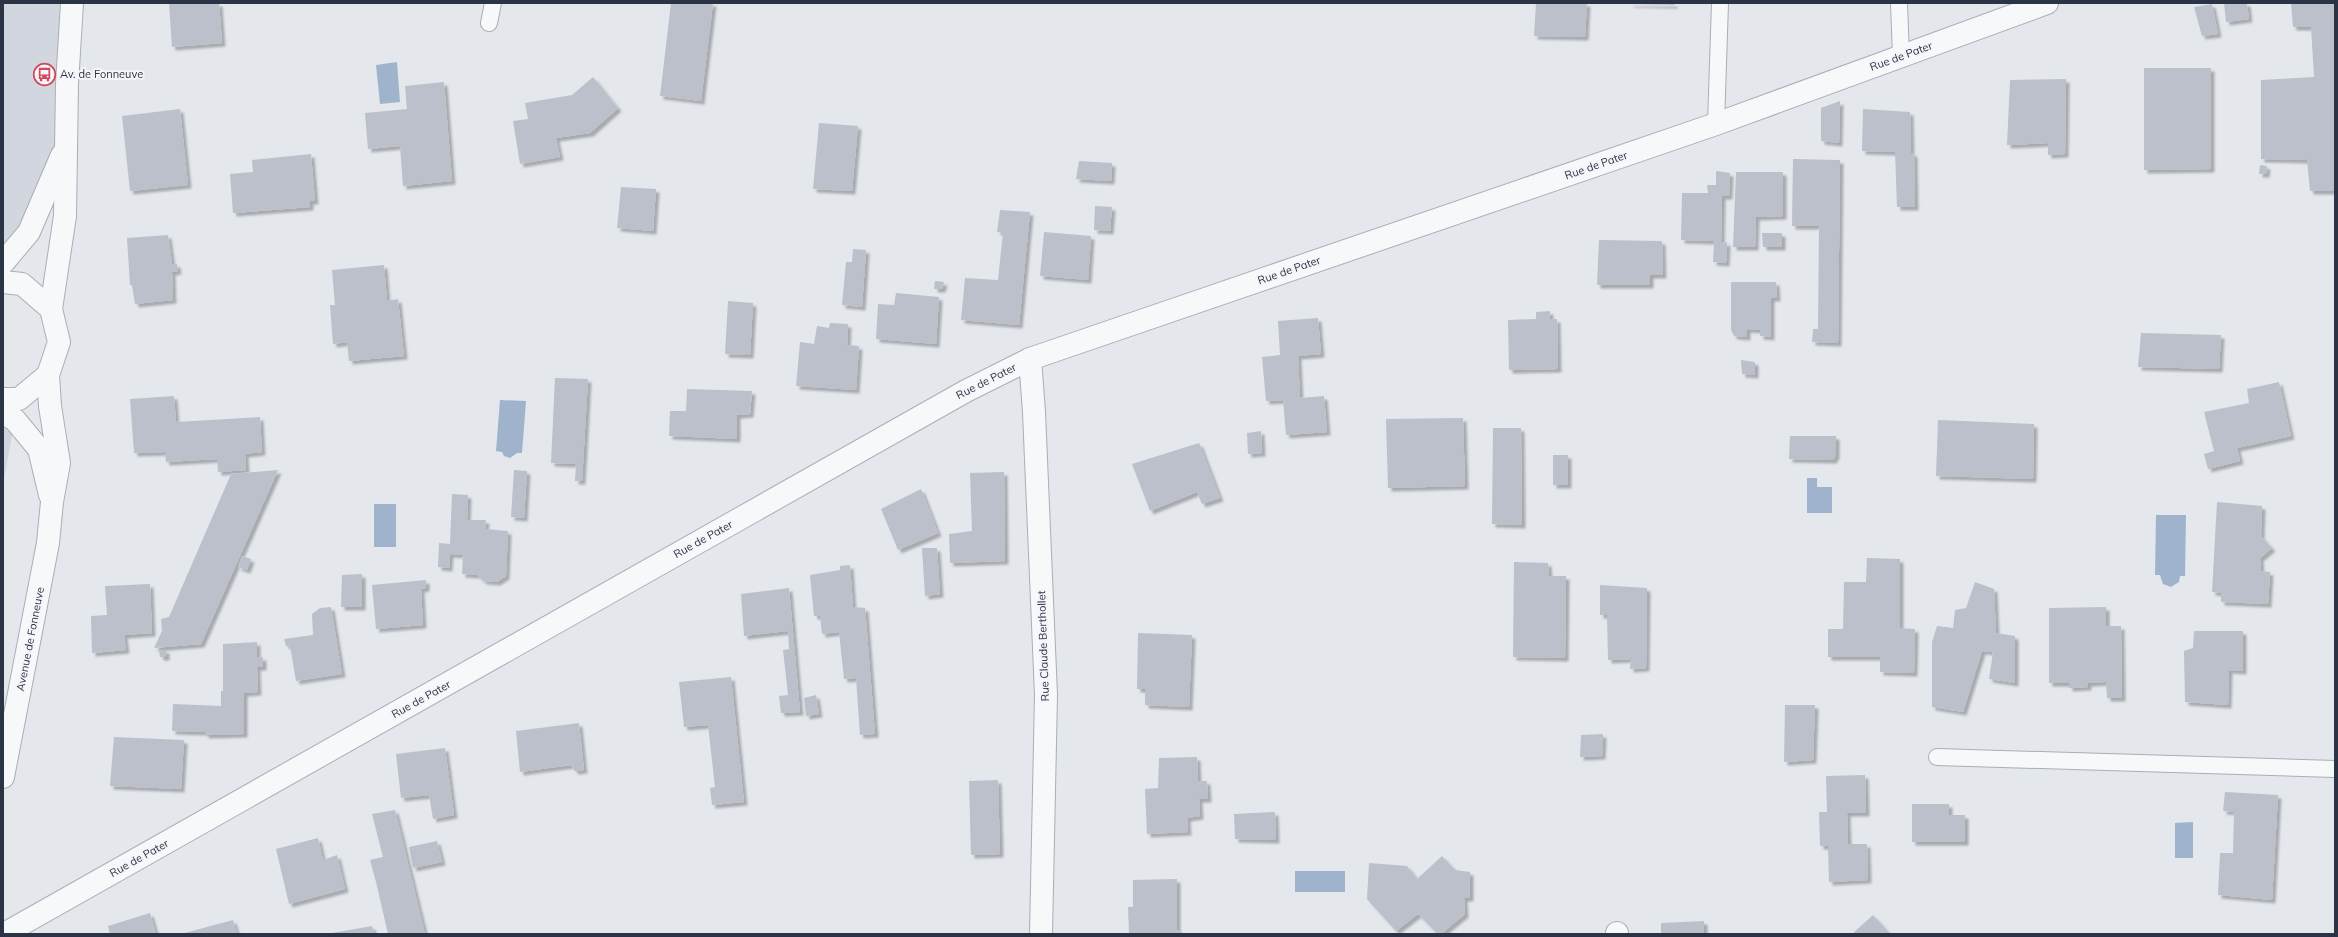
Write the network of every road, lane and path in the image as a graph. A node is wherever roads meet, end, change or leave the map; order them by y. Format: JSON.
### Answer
{"nodes":[{"id":1,"x":72,"y":3,"type":"edge"},
{"id":2,"x":493,"y":3,"type":"edge"},
{"id":3,"x":1720,"y":3,"type":"edge"},
{"id":4,"x":1899,"y":3,"type":"edge"},
{"id":5,"x":2047,"y":3,"type":"edge"},
{"id":6,"x":489,"y":23,"type":"dead end"},
{"id":7,"x":1901,"y":57,"type":"junction"},
{"id":8,"x":1716,"y":124,"type":"junction"},
{"id":9,"x":67,"y":145,"type":"junction"},
{"id":10,"x":3,"y":263,"type":"edge"},
{"id":11,"x":3,"y":282,"type":"edge"},
{"id":12,"x":51,"y":309,"type":"junction"},
{"id":13,"x":1030,"y":359,"type":"junction"},
{"id":14,"x":48,"y":375,"type":"junction"},
{"id":15,"x":3,"y":399,"type":"edge"},
{"id":16,"x":3,"y":413,"type":"edge"},
{"id":17,"x":52,"y":502,"type":"junction"},
{"id":18,"x":1937,"y":757,"type":"dead end"},
{"id":19,"x":2335,"y":769,"type":"edge"},
{"id":20,"x":3,"y":776,"type":"edge"},
{"id":21,"x":4,"y":934,"type":"edge"},
{"id":22,"x":1041,"y":934,"type":"edge"}],
"edges":[{"from":1,"to":9,"type":"street","name":"Avenue de Fonneuve"},
{"from":2,"to":6,"type":"lane"},
{"from":3,"to":8,"type":"lane"},
{"from":4,"to":7,"type":"lane"},
{"from":5,"to":7,"type":"street","name":"Rue de Pater"},
{"from":7,"to":8,"type":"street","name":"Rue de Pater"},
{"from":8,"to":13,"type":"street","name":"Rue de Pater"},
{"from":9,"to":10,"type":"street","name":"Avenue de Fonneuve"},
{"from":9,"to":12,"type":"street","name":"Avenue de Fonneuve"},
{"from":11,"to":12,"type":"street"},
{"from":12,"to":14,"type":"street","name":"Avenue de Fonneuve"},
{"from":13,"to":21,"type":"street","name":"Rue de Pater"},
{"from":13,"to":22,"type":"street","name":"Rue Claude Berthollet"},
{"from":14,"to":15,"type":"street"},
{"from":14,"to":17,"type":"street","name":"Avenue de Fonneuve"},
{"from":16,"to":17,"type":"street","name":"Avenue de Fonneuve"},
{"from":17,"to":20,"type":"street","name":"Avenue de Fonneuve"},
{"from":18,"to":19,"type":"lane"}]}
